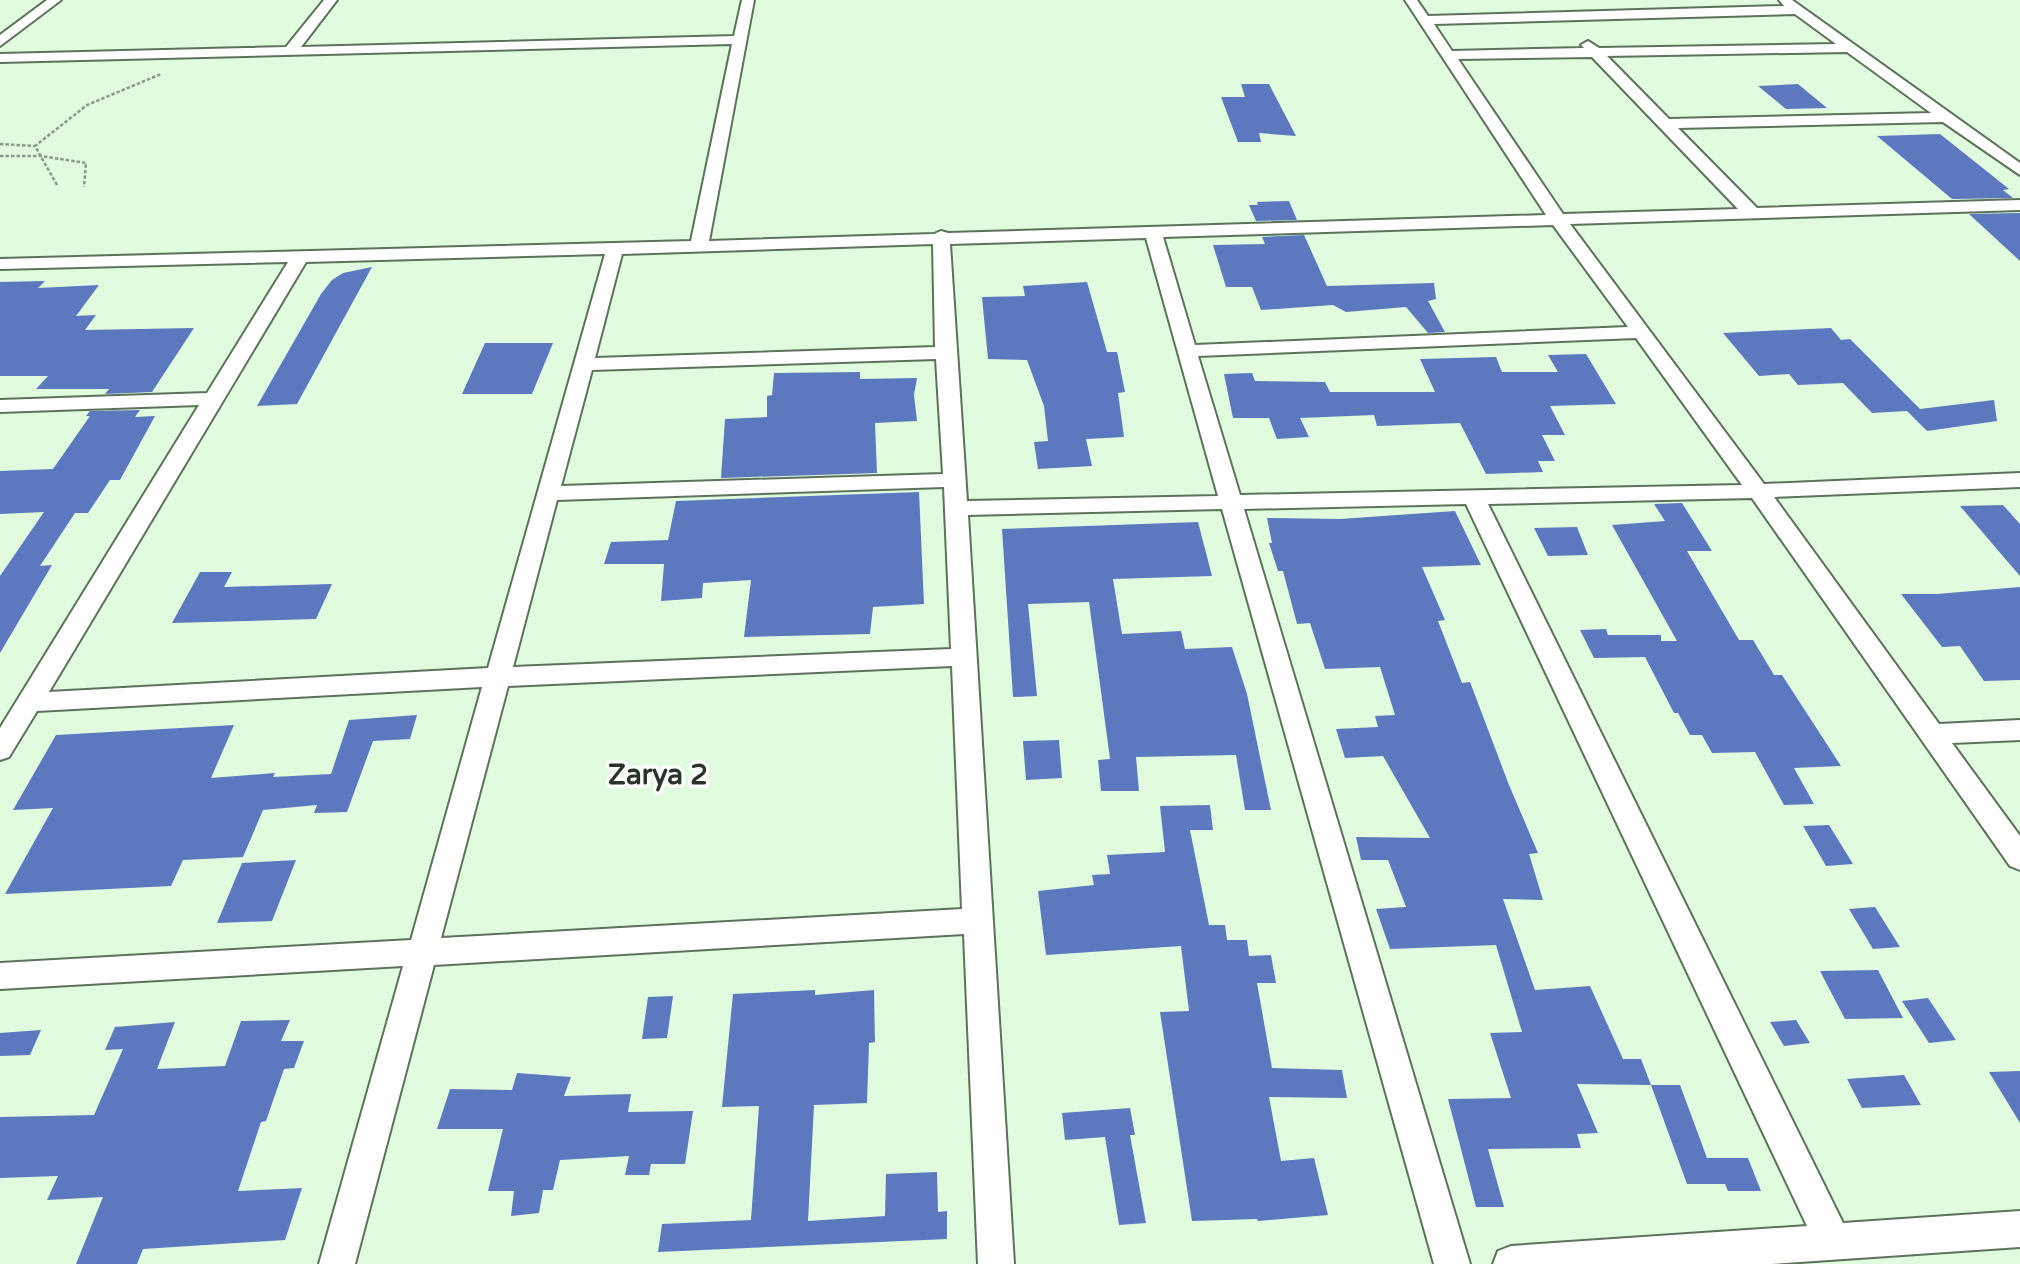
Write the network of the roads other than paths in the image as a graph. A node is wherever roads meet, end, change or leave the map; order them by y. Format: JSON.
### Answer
{"nodes":[{"id":1,"x":55,"y":0,"type":"edge"},
{"id":2,"x":331,"y":0,"type":"edge"},
{"id":3,"x":748,"y":0,"type":"edge"},
{"id":4,"x":1411,"y":0,"type":"edge"},
{"id":5,"x":1593,"y":0,"type":"edge"},
{"id":6,"x":1784,"y":0,"type":"edge"},
{"id":7,"x":1798,"y":10,"type":"junction"},
{"id":8,"x":1610,"y":17,"type":"junction"},
{"id":9,"x":1562,"y":18,"type":"junction"},
{"id":10,"x":1425,"y":20,"type":"junction"},
{"id":11,"x":741,"y":40,"type":"junction"},
{"id":12,"x":0,"y":42,"type":"edge"},
{"id":13,"x":1850,"y":48,"type":"junction"},
{"id":14,"x":291,"y":50,"type":"junction"},
{"id":15,"x":1595,"y":53,"type":"junction"},
{"id":16,"x":1450,"y":55,"type":"junction"},
{"id":17,"x":0,"y":58,"type":"edge"},
{"id":18,"x":1948,"y":117,"type":"junction"},
{"id":19,"x":1664,"y":124,"type":"junction"},
{"id":20,"x":2020,"y":170,"type":"edge"},
{"id":21,"x":2020,"y":205,"type":"edge"},
{"id":22,"x":1751,"y":212,"type":"junction"},
{"id":23,"x":1557,"y":218,"type":"junction"},
{"id":24,"x":1152,"y":230,"type":"junction"},
{"id":25,"x":942,"y":236,"type":"junction"},
{"id":26,"x":699,"y":246,"type":"junction"},
{"id":27,"x":615,"y":249,"type":"junction"},
{"id":28,"x":302,"y":254,"type":"junction"},
{"id":29,"x":0,"y":264,"type":"edge"},
{"id":30,"x":1641,"y":331,"type":"junction"},
{"id":31,"x":1187,"y":351,"type":"junction"},
{"id":32,"x":945,"y":353,"type":"junction"},
{"id":33,"x":583,"y":364,"type":"junction"},
{"id":34,"x":212,"y":399,"type":"junction"},
{"id":35,"x":0,"y":406,"type":"edge"},
{"id":36,"x":954,"y":480,"type":"junction"},
{"id":37,"x":2020,"y":480,"type":"edge"},
{"id":38,"x":1758,"y":491,"type":"junction"},
{"id":39,"x":548,"y":493,"type":"junction"},
{"id":40,"x":1473,"y":495,"type":"junction"},
{"id":41,"x":1230,"y":503,"type":"junction"},
{"id":42,"x":956,"y":508,"type":"junction"},
{"id":43,"x":963,"y":657,"type":"junction"},
{"id":44,"x":498,"y":677,"type":"junction"},
{"id":45,"x":30,"y":702,"type":"junction"},
{"id":46,"x":2020,"y":730,"type":"edge"},
{"id":47,"x":1933,"y":734,"type":"junction"},
{"id":48,"x":0,"y":750,"type":"edge"},
{"id":49,"x":2020,"y":858,"type":"edge"},
{"id":50,"x":979,"y":921,"type":"junction"},
{"id":51,"x":423,"y":951,"type":"junction"},
{"id":52,"x":0,"y":976,"type":"edge"},
{"id":53,"x":2020,"y":1229,"type":"edge"},
{"id":54,"x":1833,"y":1241,"type":"junction"},
{"id":55,"x":337,"y":1264,"type":"edge"},
{"id":56,"x":996,"y":1264,"type":"edge"},
{"id":57,"x":1452,"y":1264,"type":"edge"},
{"id":58,"x":1511,"y":1264,"type":"edge"}],
"edges":[{"from":1,"to":12,"type":"street"},
{"from":2,"to":14,"type":"street"},
{"from":3,"to":11,"type":"street"},
{"from":4,"to":10,"type":"street"},
{"from":5,"to":8,"type":"street"},
{"from":6,"to":7,"type":"street"},
{"from":7,"to":8,"type":"street"},
{"from":7,"to":13,"type":"street"},
{"from":8,"to":9,"type":"street"},
{"from":9,"to":10,"type":"street"},
{"from":9,"to":15,"type":"street"},
{"from":10,"to":16,"type":"street"},
{"from":11,"to":14,"type":"street"},
{"from":11,"to":26,"type":"street"},
{"from":13,"to":15,"type":"street"},
{"from":13,"to":18,"type":"street"},
{"from":14,"to":17,"type":"street"},
{"from":15,"to":16,"type":"street"},
{"from":15,"to":19,"type":"street"},
{"from":16,"to":23,"type":"street"},
{"from":18,"to":19,"type":"street"},
{"from":18,"to":20,"type":"street"},
{"from":19,"to":22,"type":"street"},
{"from":21,"to":22,"type":"street"},
{"from":22,"to":23,"type":"street"},
{"from":23,"to":24,"type":"street"},
{"from":23,"to":30,"type":"street"},
{"from":24,"to":25,"type":"street"},
{"from":24,"to":31,"type":"street"},
{"from":25,"to":26,"type":"street"},
{"from":25,"to":32,"type":"street"},
{"from":26,"to":27,"type":"street"},
{"from":27,"to":28,"type":"street"},
{"from":27,"to":33,"type":"street"},
{"from":28,"to":29,"type":"street"},
{"from":28,"to":34,"type":"street"},
{"from":30,"to":31,"type":"street"},
{"from":30,"to":38,"type":"street"},
{"from":31,"to":41,"type":"street"},
{"from":32,"to":33,"type":"street"},
{"from":32,"to":36,"type":"street"},
{"from":33,"to":39,"type":"street"},
{"from":34,"to":35,"type":"street"},
{"from":34,"to":45,"type":"street"},
{"from":36,"to":39,"type":"street"},
{"from":36,"to":42,"type":"street"},
{"from":37,"to":38,"type":"street"},
{"from":38,"to":40,"type":"street"},
{"from":38,"to":47,"type":"street"},
{"from":39,"to":44,"type":"street"},
{"from":40,"to":41,"type":"street"},
{"from":40,"to":54,"type":"street"},
{"from":41,"to":42,"type":"street"},
{"from":41,"to":57,"type":"street"},
{"from":42,"to":43,"type":"street"},
{"from":43,"to":44,"type":"street"},
{"from":43,"to":50,"type":"street"},
{"from":44,"to":45,"type":"street"},
{"from":44,"to":51,"type":"street"},
{"from":45,"to":48,"type":"street"},
{"from":46,"to":47,"type":"street"},
{"from":47,"to":49,"type":"street"},
{"from":50,"to":51,"type":"street"},
{"from":50,"to":56,"type":"street"},
{"from":51,"to":52,"type":"street"},
{"from":51,"to":55,"type":"street"},
{"from":53,"to":54,"type":"street"},
{"from":54,"to":58,"type":"street"}]}
